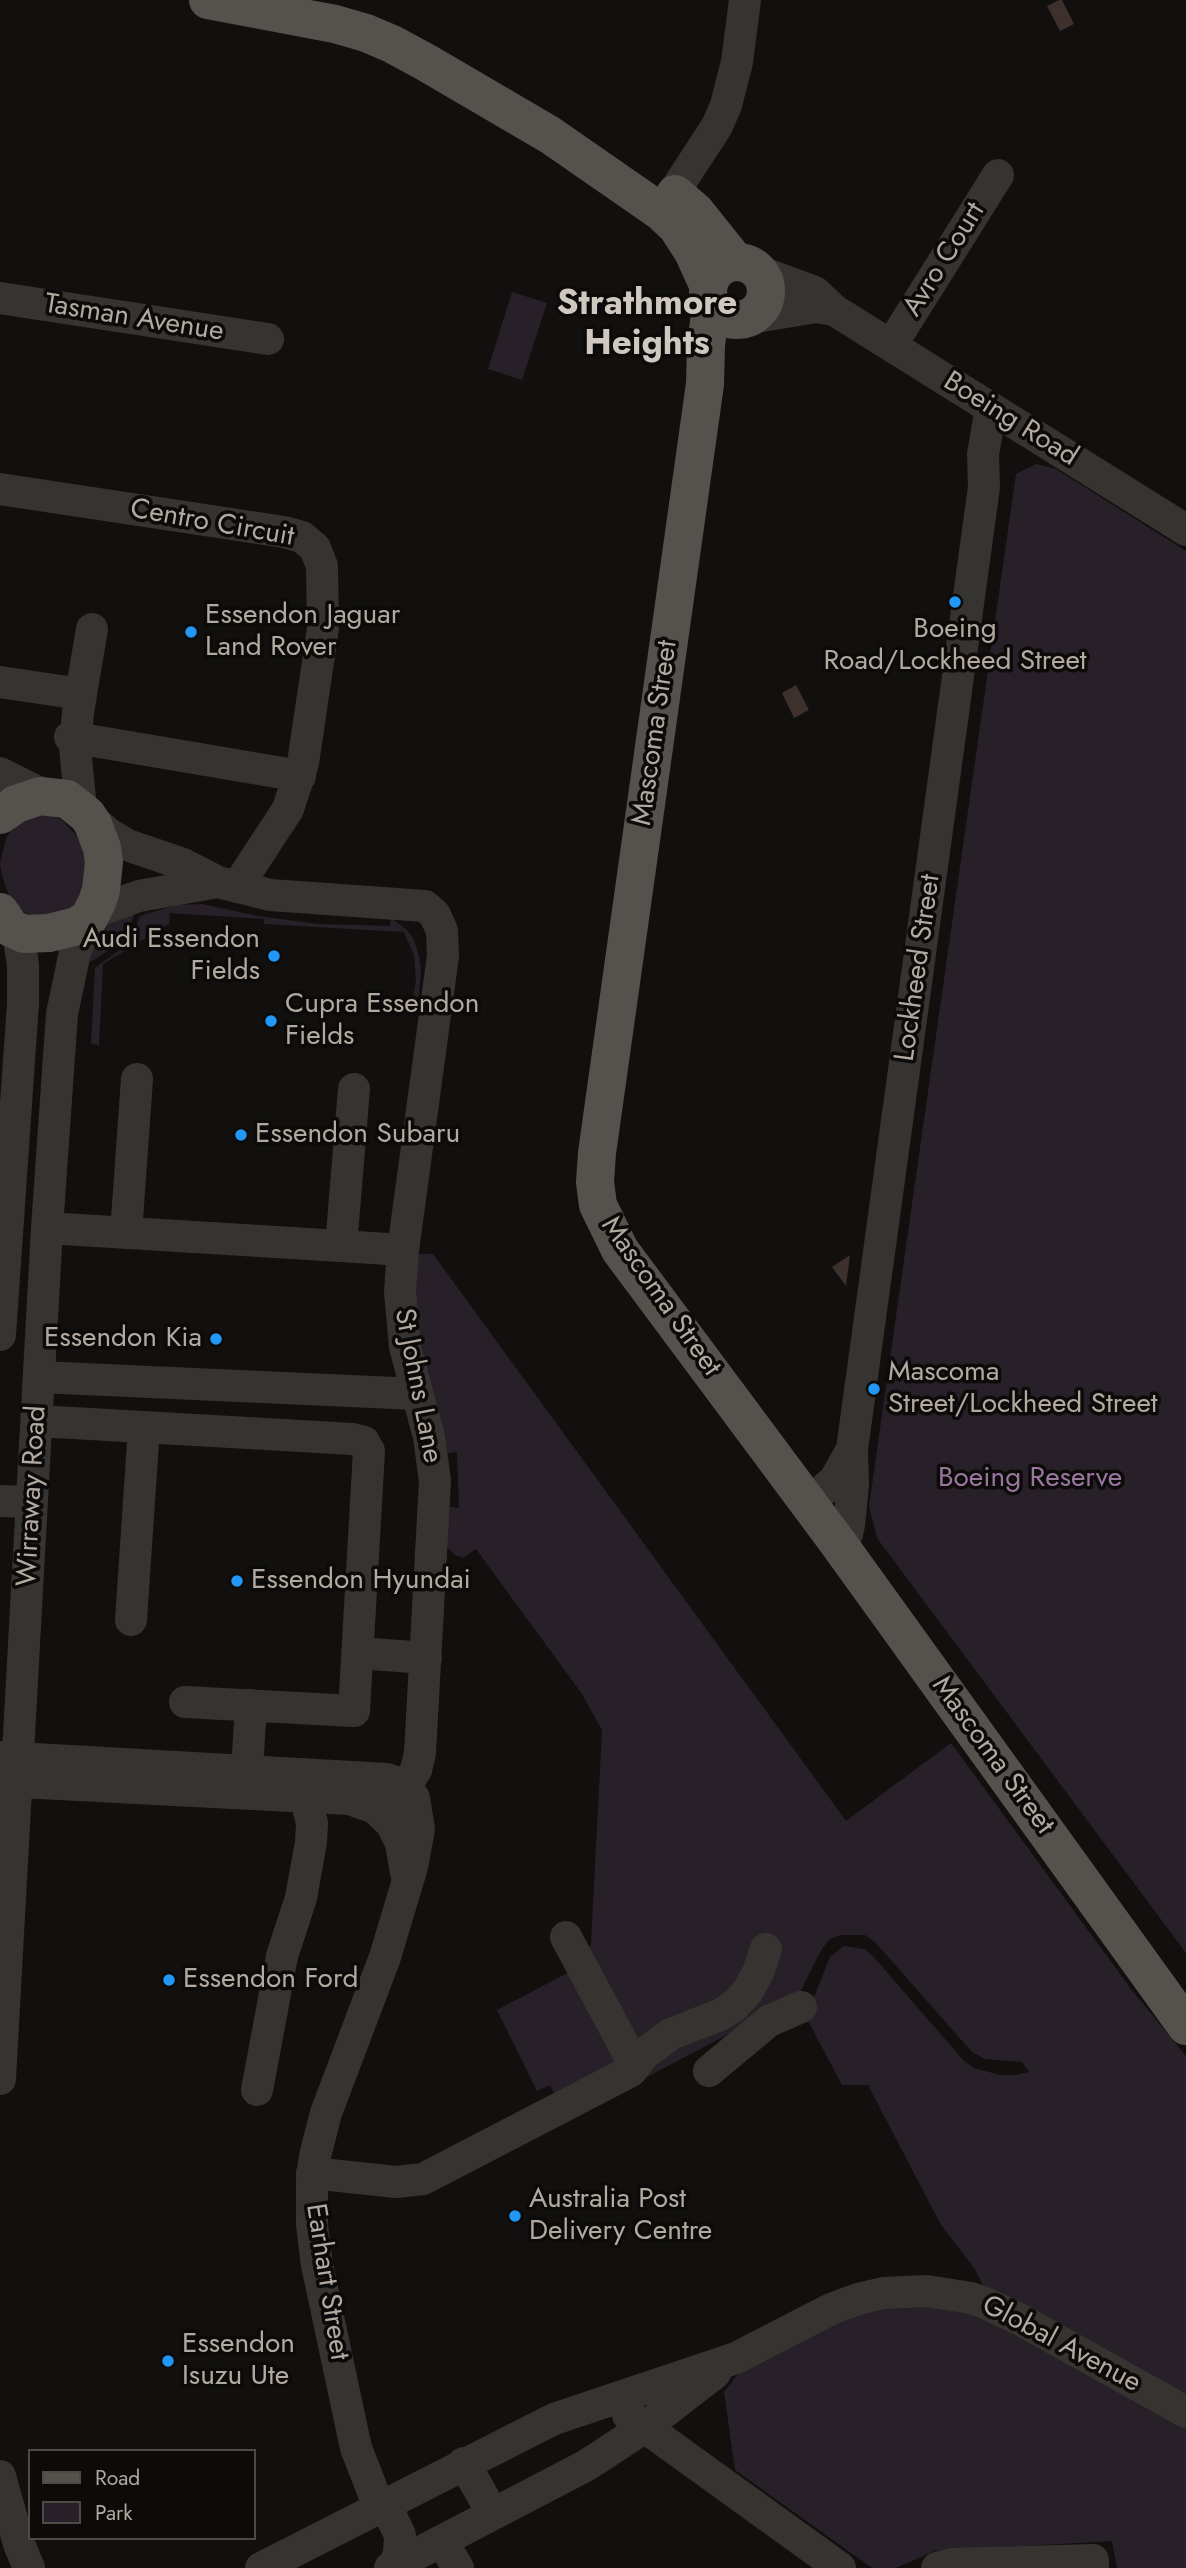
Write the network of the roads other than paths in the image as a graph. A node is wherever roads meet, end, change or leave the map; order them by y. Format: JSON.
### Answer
{"nodes":[{"id":1,"x":208,"y":0,"type":"edge"},
{"id":2,"x":745,"y":0,"type":"edge"},
{"id":3,"x":338,"y":12,"type":"edge"},
{"id":4,"x":998,"y":175,"type":"dead end"},
{"id":5,"x":668,"y":203,"type":"junction"},
{"id":6,"x":734,"y":294,"type":"junction"},
{"id":7,"x":0,"y":298,"type":"edge"},
{"id":8,"x":834,"y":310,"type":"junction"},
{"id":9,"x":268,"y":339,"type":"dead end"},
{"id":10,"x":892,"y":344,"type":"junction"},
{"id":11,"x":1001,"y":415,"type":"junction"},
{"id":12,"x":0,"y":489,"type":"edge"},
{"id":13,"x":1186,"y":530,"type":"edge"},
{"id":14,"x":92,"y":629,"type":"dead end"},
{"id":15,"x":0,"y":682,"type":"edge"},
{"id":16,"x":76,"y":720,"type":"junction"},
{"id":17,"x":0,"y":773,"type":"edge"},
{"id":18,"x":300,"y":776,"type":"junction"},
{"id":19,"x":65,"y":804,"type":"junction"},
{"id":20,"x":0,"y":815,"type":"edge"},
{"id":21,"x":227,"y":885,"type":"junction"},
{"id":22,"x":91,"y":915,"type":"junction"},
{"id":23,"x":8,"y":928,"type":"edge"},
{"id":24,"x":0,"y":1002,"type":"edge"},
{"id":25,"x":18,"y":1063,"type":"junction"},
{"id":26,"x":137,"y":1079,"type":"dead end"},
{"id":27,"x":354,"y":1089,"type":"dead end"},
{"id":28,"x":126,"y":1233,"type":"junction"},
{"id":29,"x":46,"y":1236,"type":"junction"},
{"id":30,"x":6,"y":1241,"type":"junction"},
{"id":31,"x":341,"y":1246,"type":"junction"},
{"id":32,"x":403,"y":1250,"type":"junction"},
{"id":33,"x":0,"y":1335,"type":"edge"},
{"id":34,"x":40,"y":1377,"type":"junction"},
{"id":35,"x":417,"y":1394,"type":"junction"},
{"id":36,"x":38,"y":1421,"type":"junction"},
{"id":37,"x":144,"y":1427,"type":"junction"},
{"id":38,"x":852,"y":1449,"type":"junction"},
{"id":39,"x":0,"y":1501,"type":"edge"},
{"id":40,"x":32,"y":1502,"type":"junction"},
{"id":41,"x":807,"y":1504,"type":"junction"},
{"id":42,"x":838,"y":1543,"type":"junction"},
{"id":43,"x":131,"y":1620,"type":"dead end"},
{"id":44,"x":358,"y":1653,"type":"junction"},
{"id":45,"x":426,"y":1658,"type":"junction"},
{"id":46,"x":185,"y":1702,"type":"dead end"},
{"id":47,"x":251,"y":1705,"type":"junction"},
{"id":48,"x":9,"y":1769,"type":"edge"},
{"id":49,"x":247,"y":1770,"type":"junction"},
{"id":50,"x":304,"y":1785,"type":"junction"},
{"id":51,"x":405,"y":1787,"type":"junction"},
{"id":52,"x":368,"y":1804,"type":"junction"},
{"id":53,"x":403,"y":1899,"type":"junction"},
{"id":54,"x":566,"y":1937,"type":"dead end"},
{"id":55,"x":766,"y":1949,"type":"dead end"},
{"id":56,"x":801,"y":2007,"type":"dead end"},
{"id":57,"x":1186,"y":2026,"type":"edge"},
{"id":58,"x":635,"y":2066,"type":"junction"},
{"id":59,"x":709,"y":2071,"type":"dead end"},
{"id":60,"x":0,"y":2079,"type":"edge"},
{"id":61,"x":257,"y":2090,"type":"dead end"},
{"id":62,"x":312,"y":2173,"type":"junction"},
{"id":63,"x":736,"y":2358,"type":"junction"},
{"id":64,"x":589,"y":2406,"type":"junction"},
{"id":65,"x":1186,"y":2412,"type":"edge"},
{"id":66,"x":646,"y":2427,"type":"junction"},
{"id":67,"x":464,"y":2463,"type":"junction"},
{"id":68,"x":0,"y":2476,"type":"edge"},
{"id":69,"x":382,"y":2505,"type":"junction"},
{"id":70,"x":493,"y":2514,"type":"junction"},
{"id":71,"x":442,"y":2541,"type":"junction"},
{"id":72,"x":392,"y":2567,"type":"edge"},
{"id":73,"x":29,"y":2568,"type":"edge"},
{"id":74,"x":261,"y":2568,"type":"edge"},
{"id":75,"x":458,"y":2568,"type":"edge"},
{"id":76,"x":840,"y":2568,"type":"edge"},
{"id":77,"x":937,"y":2568,"type":"edge"},
{"id":78,"x":1093,"y":2568,"type":"edge"}],
"edges":[{"from":1,"to":3,"type":"main road"},
{"from":2,"to":5,"type":"street"},
{"from":3,"to":5,"type":"main road"},
{"from":4,"to":10,"type":"street","name":"Avro Court"},
{"from":5,"to":6,"type":"main road"},
{"from":6,"to":8,"type":"street","name":"Boeing Road"},
{"from":6,"to":8,"type":"street","name":"Boeing Road"},
{"from":6,"to":41,"type":"main road","name":"Mascoma Street"},
{"from":7,"to":9,"type":"street","name":"Tasman Avenue"},
{"from":8,"to":10,"type":"street","name":"Boeing Road"},
{"from":10,"to":11,"type":"street","name":"Boeing Road"},
{"from":11,"to":13,"type":"street","name":"Boeing Road"},
{"from":11,"to":38,"type":"street","name":"Lockheed Street"},
{"from":12,"to":18,"type":"street","name":"Centro Circuit"},
{"from":14,"to":16,"type":"street"},
{"from":15,"to":16,"type":"street"},
{"from":16,"to":18,"type":"street"},
{"from":16,"to":19,"type":"street"},
{"from":17,"to":19,"type":"street"},
{"from":18,"to":21,"type":"street","name":"Centro Circuit"},
{"from":19,"to":20,"type":"main road"},
{"from":19,"to":21,"type":"street","name":"St Johns Lane"},
{"from":19,"to":22,"type":"main road"},
{"from":21,"to":22,"type":"street","name":"St Johns Lane"},
{"from":21,"to":32,"type":"street","name":"St Johns Lane"},
{"from":22,"to":23,"type":"main road"},
{"from":22,"to":29,"type":"street","name":"Wirraway Road"},
{"from":23,"to":25,"type":"street"},
{"from":24,"to":25,"type":"street"},
{"from":25,"to":30,"type":"street"},
{"from":26,"to":28,"type":"street"},
{"from":27,"to":31,"type":"street"},
{"from":28,"to":29,"type":"street"},
{"from":28,"to":31,"type":"street"},
{"from":29,"to":30,"type":"street"},
{"from":29,"to":34,"type":"street","name":"Wirraway Road"},
{"from":30,"to":33,"type":"street"},
{"from":31,"to":32,"type":"street"},
{"from":32,"to":35,"type":"street","name":"St Johns Lane"},
{"from":34,"to":35,"type":"street"},
{"from":34,"to":36,"type":"street","name":"Wirraway Road"},
{"from":35,"to":45,"type":"street","name":"St Johns Lane"},
{"from":36,"to":37,"type":"street"},
{"from":36,"to":40,"type":"street","name":"Wirraway Road"},
{"from":37,"to":43,"type":"street"},
{"from":37,"to":44,"type":"street"},
{"from":38,"to":41,"type":"street","name":"Lockheed Street"},
{"from":38,"to":42,"type":"street","name":"Lockheed Street"},
{"from":39,"to":40,"type":"street"},
{"from":40,"to":48,"type":"street","name":"Wirraway Road"},
{"from":41,"to":42,"type":"main road","name":"Mascoma Street"},
{"from":42,"to":57,"type":"main road","name":"Mascoma Street"},
{"from":44,"to":45,"type":"street"},
{"from":44,"to":47,"type":"street"},
{"from":45,"to":51,"type":"street","name":"St Johns Lane"},
{"from":46,"to":47,"type":"street"},
{"from":47,"to":49,"type":"street"},
{"from":48,"to":49,"type":"street"},
{"from":48,"to":50,"type":"street"},
{"from":48,"to":60,"type":"street","name":"Wirraway Road"},
{"from":49,"to":50,"type":"street"},
{"from":50,"to":51,"type":"street"},
{"from":50,"to":52,"type":"street"},
{"from":50,"to":61,"type":"street"},
{"from":51,"to":52,"type":"street"},
{"from":51,"to":53,"type":"street","name":"Earhart Street"},
{"from":52,"to":53,"type":"street","name":"Earhart Street"},
{"from":53,"to":62,"type":"street","name":"Earhart Street"},
{"from":54,"to":58,"type":"street"},
{"from":55,"to":58,"type":"street"},
{"from":56,"to":59,"type":"street"},
{"from":58,"to":62,"type":"street"},
{"from":62,"to":69,"type":"street","name":"Earhart Street"},
{"from":63,"to":64,"type":"street","name":"Global Avenue"},
{"from":63,"to":65,"type":"street","name":"Global Avenue"},
{"from":63,"to":66,"type":"street","name":"Global Avenue"},
{"from":64,"to":66,"type":"street"},
{"from":64,"to":67,"type":"street","name":"Global Avenue"},
{"from":66,"to":70,"type":"street","name":"Global Avenue"},
{"from":66,"to":76,"type":"street"},
{"from":67,"to":69,"type":"street","name":"Global Avenue"},
{"from":67,"to":70,"type":"street"},
{"from":68,"to":73,"type":"street"},
{"from":69,"to":72,"type":"street","name":"Earhart Street"},
{"from":69,"to":74,"type":"street","name":"Global Avenue"},
{"from":70,"to":71,"type":"street","name":"Global Avenue"},
{"from":71,"to":72,"type":"street","name":"Global Avenue"},
{"from":71,"to":75,"type":"street"},
{"from":77,"to":78,"type":"street"}]}
